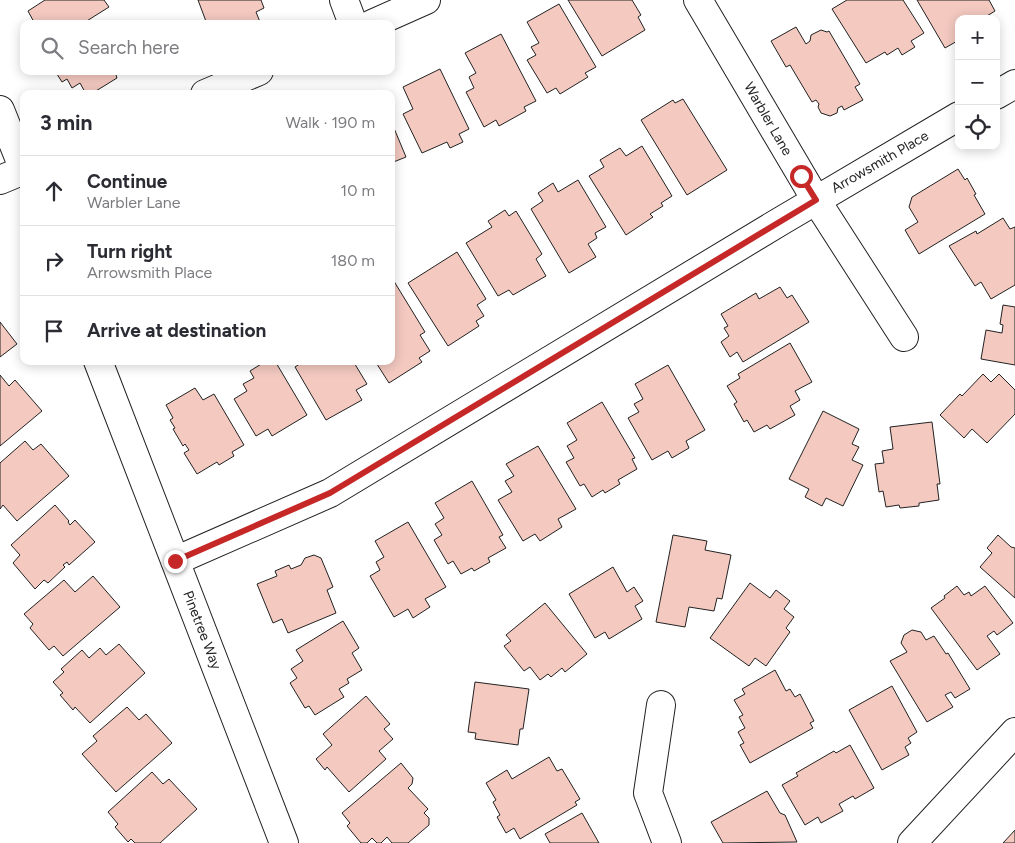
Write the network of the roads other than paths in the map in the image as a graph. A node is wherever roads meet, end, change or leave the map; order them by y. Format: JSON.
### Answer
{"nodes":[{"id":1,"x":344,"y":0,"type":"edge"},
{"id":2,"x":426,"y":0,"type":"edge"},
{"id":3,"x":698,"y":0,"type":"edge"},
{"id":4,"x":352,"y":20,"type":"edge"},
{"id":5,"x":381,"y":20,"type":"edge"},
{"id":6,"x":250,"y":75,"type":"edge"},
{"id":7,"x":1015,"y":84,"type":"edge"},
{"id":8,"x":214,"y":90,"type":"edge"},
{"id":9,"x":1000,"y":93,"type":"edge"},
{"id":10,"x":0,"y":110,"type":"edge"},
{"id":11,"x":955,"y":118,"type":"edge"},
{"id":12,"x":20,"y":160,"type":"edge"},
{"id":13,"x":20,"y":172,"type":"edge"},
{"id":14,"x":0,"y":180,"type":"edge"},
{"id":15,"x":816,"y":200,"type":"junction"},
{"id":16,"x":904,"y":337,"type":"dead end"},
{"id":17,"x":100,"y":365,"type":"edge"},
{"id":18,"x":175,"y":561,"type":"junction"},
{"id":19,"x":661,"y":705,"type":"dead end"},
{"id":20,"x":1015,"y":732,"type":"edge"},
{"id":21,"x":284,"y":843,"type":"edge"},
{"id":22,"x":668,"y":843,"type":"edge"},
{"id":23,"x":912,"y":843,"type":"edge"}],
"edges":[{"from":1,"to":4,"type":"street"},
{"from":2,"to":5,"type":"street"},
{"from":3,"to":15,"type":"street","name":"Warbler Lane"},
{"from":6,"to":8,"type":"street"},
{"from":7,"to":9,"type":"street"},
{"from":10,"to":12,"type":"street"},
{"from":11,"to":15,"type":"street","name":"Arrowsmith Place"},
{"from":13,"to":14,"type":"street"},
{"from":15,"to":16,"type":"street","name":"Warbler Lane"},
{"from":15,"to":18,"type":"street","name":"Arrowsmith Place"},
{"from":17,"to":18,"type":"street","name":"Pinetree Way"},
{"from":18,"to":21,"type":"street","name":"Pinetree Way"},
{"from":19,"to":22,"type":"street"},
{"from":20,"to":23,"type":"street"}]}
